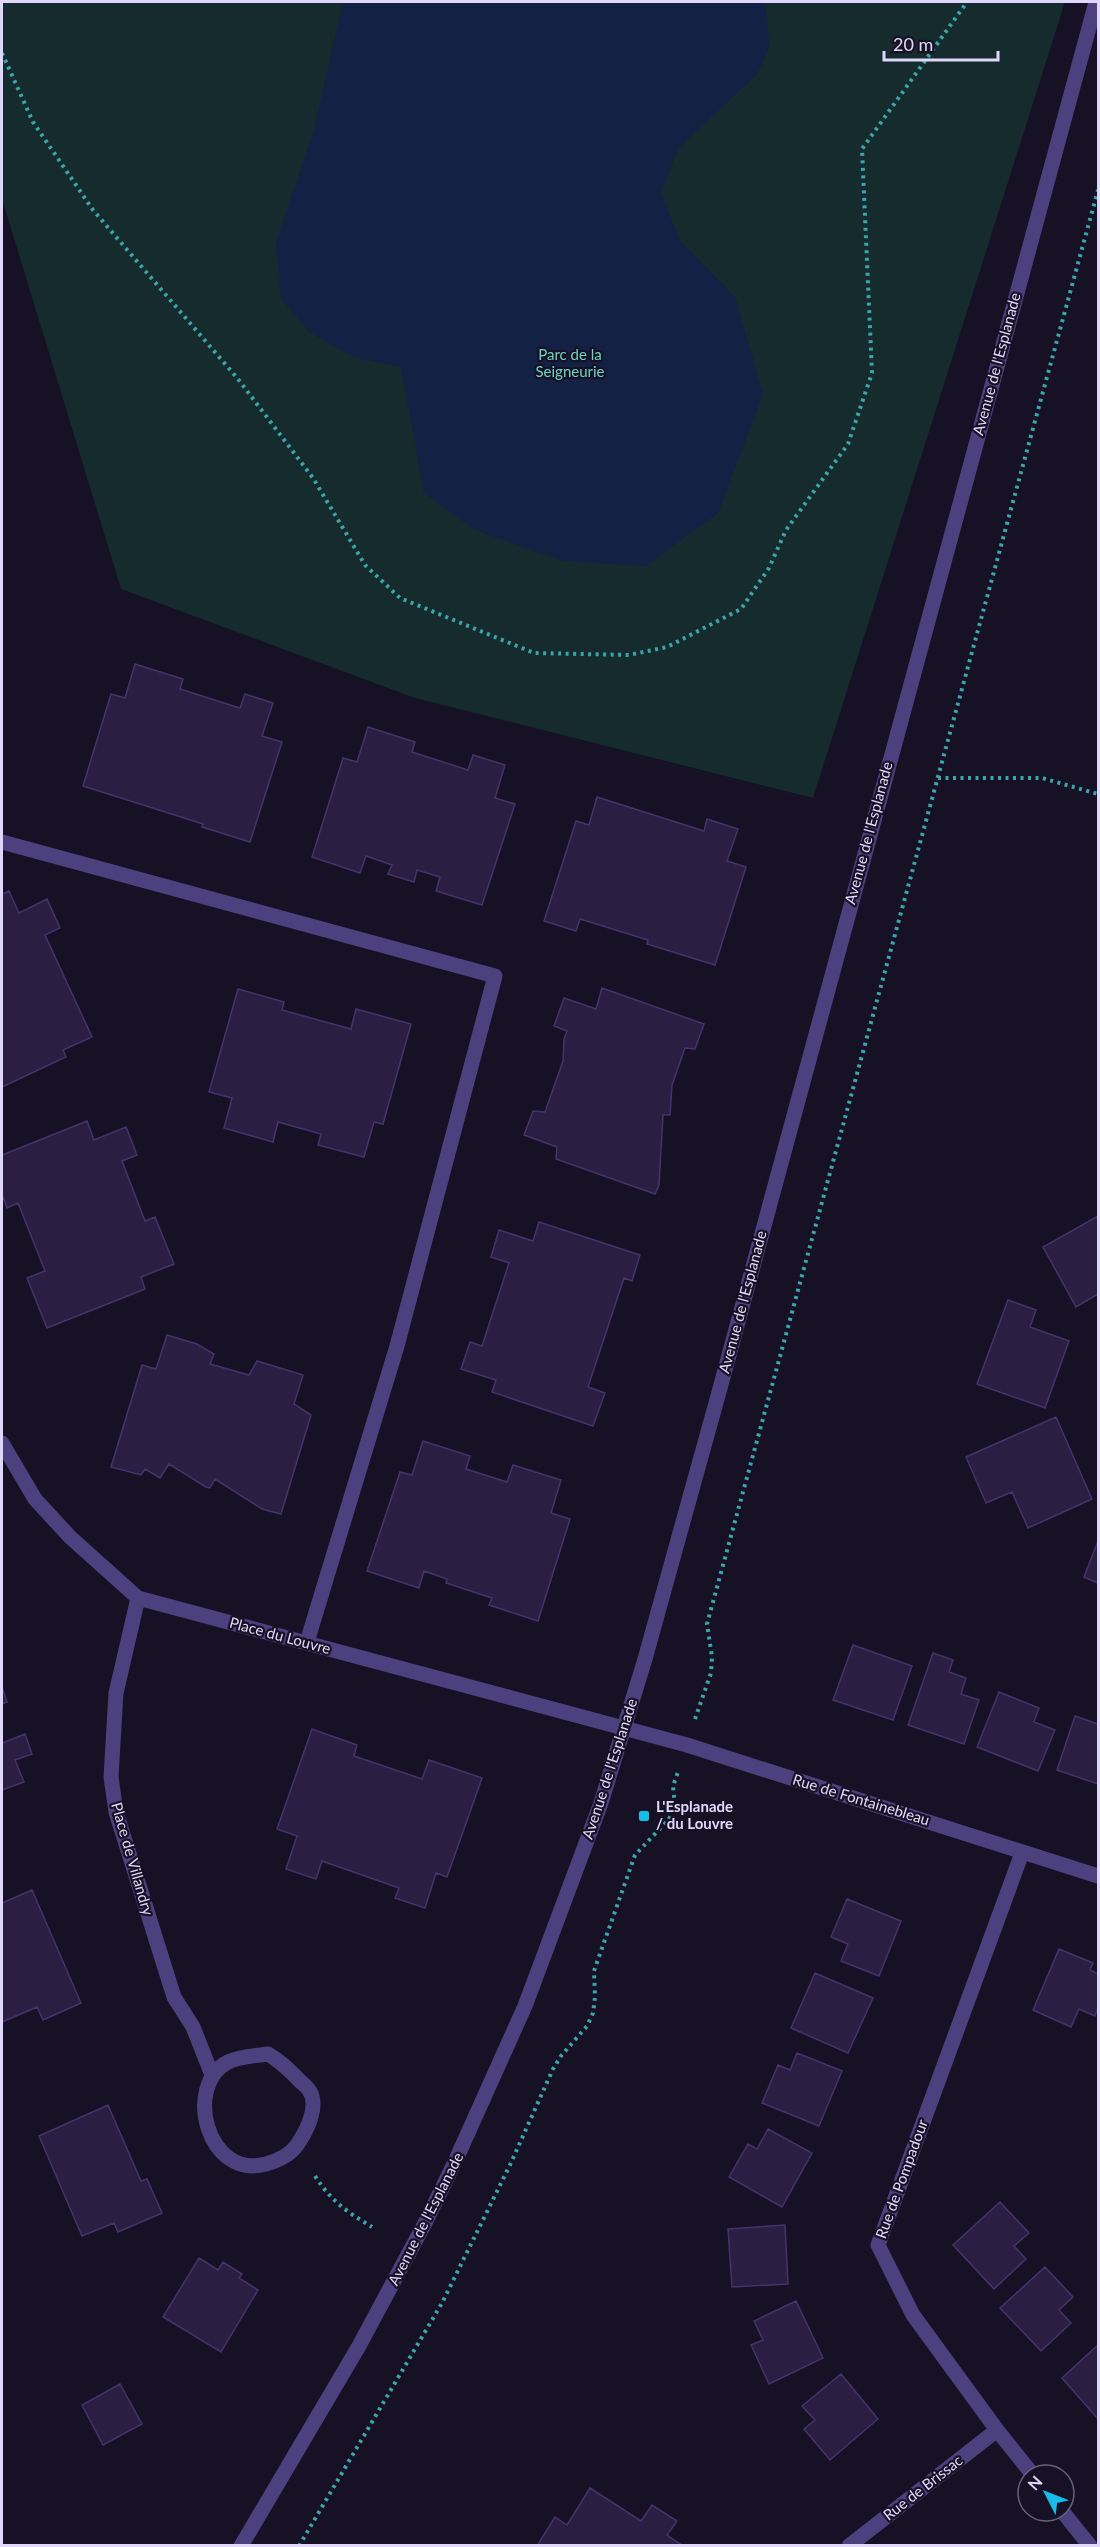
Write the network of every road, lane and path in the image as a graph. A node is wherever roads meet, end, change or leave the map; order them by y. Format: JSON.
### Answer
{"nodes":[{"id":1,"x":967,"y":2,"type":"edge"},
{"id":2,"x":1096,"y":2,"type":"edge"},
{"id":3,"x":2,"y":53,"type":"edge"},
{"id":4,"x":1098,"y":190,"type":"edge"},
{"id":5,"x":938,"y":778,"type":"junction"},
{"id":6,"x":1098,"y":794,"type":"edge"},
{"id":7,"x":2,"y":842,"type":"edge"},
{"id":8,"x":2,"y":1443,"type":"edge"},
{"id":9,"x":138,"y":1598,"type":"junction"},
{"id":10,"x":307,"y":1642,"type":"junction"},
{"id":11,"x":700,"y":1706,"type":"dead end"},
{"id":12,"x":623,"y":1729,"type":"junction"},
{"id":13,"x":673,"y":1786,"type":"dead end"},
{"id":14,"x":1022,"y":1853,"type":"junction"},
{"id":15,"x":1098,"y":1876,"type":"edge"},
{"id":16,"x":212,"y":2075,"type":"junction"},
{"id":17,"x":315,"y":2176,"type":"dead end"},
{"id":18,"x":372,"y":2227,"type":"dead end"},
{"id":19,"x":997,"y":2430,"type":"junction"},
{"id":20,"x":1023,"y":2463,"type":"edge"},
{"id":21,"x":1072,"y":2523,"type":"edge"},
{"id":22,"x":241,"y":2546,"type":"edge"},
{"id":23,"x":298,"y":2546,"type":"edge"},
{"id":24,"x":849,"y":2546,"type":"edge"},
{"id":25,"x":1090,"y":2546,"type":"edge"}],
"edges":[{"from":1,"to":3,"type":"path"},
{"from":2,"to":12,"type":"street","name":"Avenue de l'Esplanade"},
{"from":4,"to":5,"type":"path"},
{"from":5,"to":6,"type":"path"},
{"from":5,"to":11,"type":"path"},
{"from":7,"to":10,"type":"street"},
{"from":8,"to":9,"type":"street","name":"Place du Louvre"},
{"from":9,"to":10,"type":"street","name":"Place du Louvre"},
{"from":9,"to":16,"type":"street","name":"Place de Villandry"},
{"from":10,"to":12,"type":"street","name":"Place du Louvre"},
{"from":12,"to":14,"type":"street","name":"Rue de Fontainebleau"},
{"from":12,"to":22,"type":"street","name":"Avenue de l'Esplanade"},
{"from":13,"to":23,"type":"path"},
{"from":14,"to":15,"type":"street","name":"Rue de Fontainebleau"},
{"from":14,"to":19,"type":"street","name":"Rue de Pompadour"},
{"from":16,"to":16,"type":"street"},
{"from":17,"to":18,"type":"path"},
{"from":19,"to":20,"type":"street","name":"Rue de Pompadour"},
{"from":19,"to":24,"type":"street","name":"Rue de Brissac"},
{"from":21,"to":25,"type":"street"}]}
